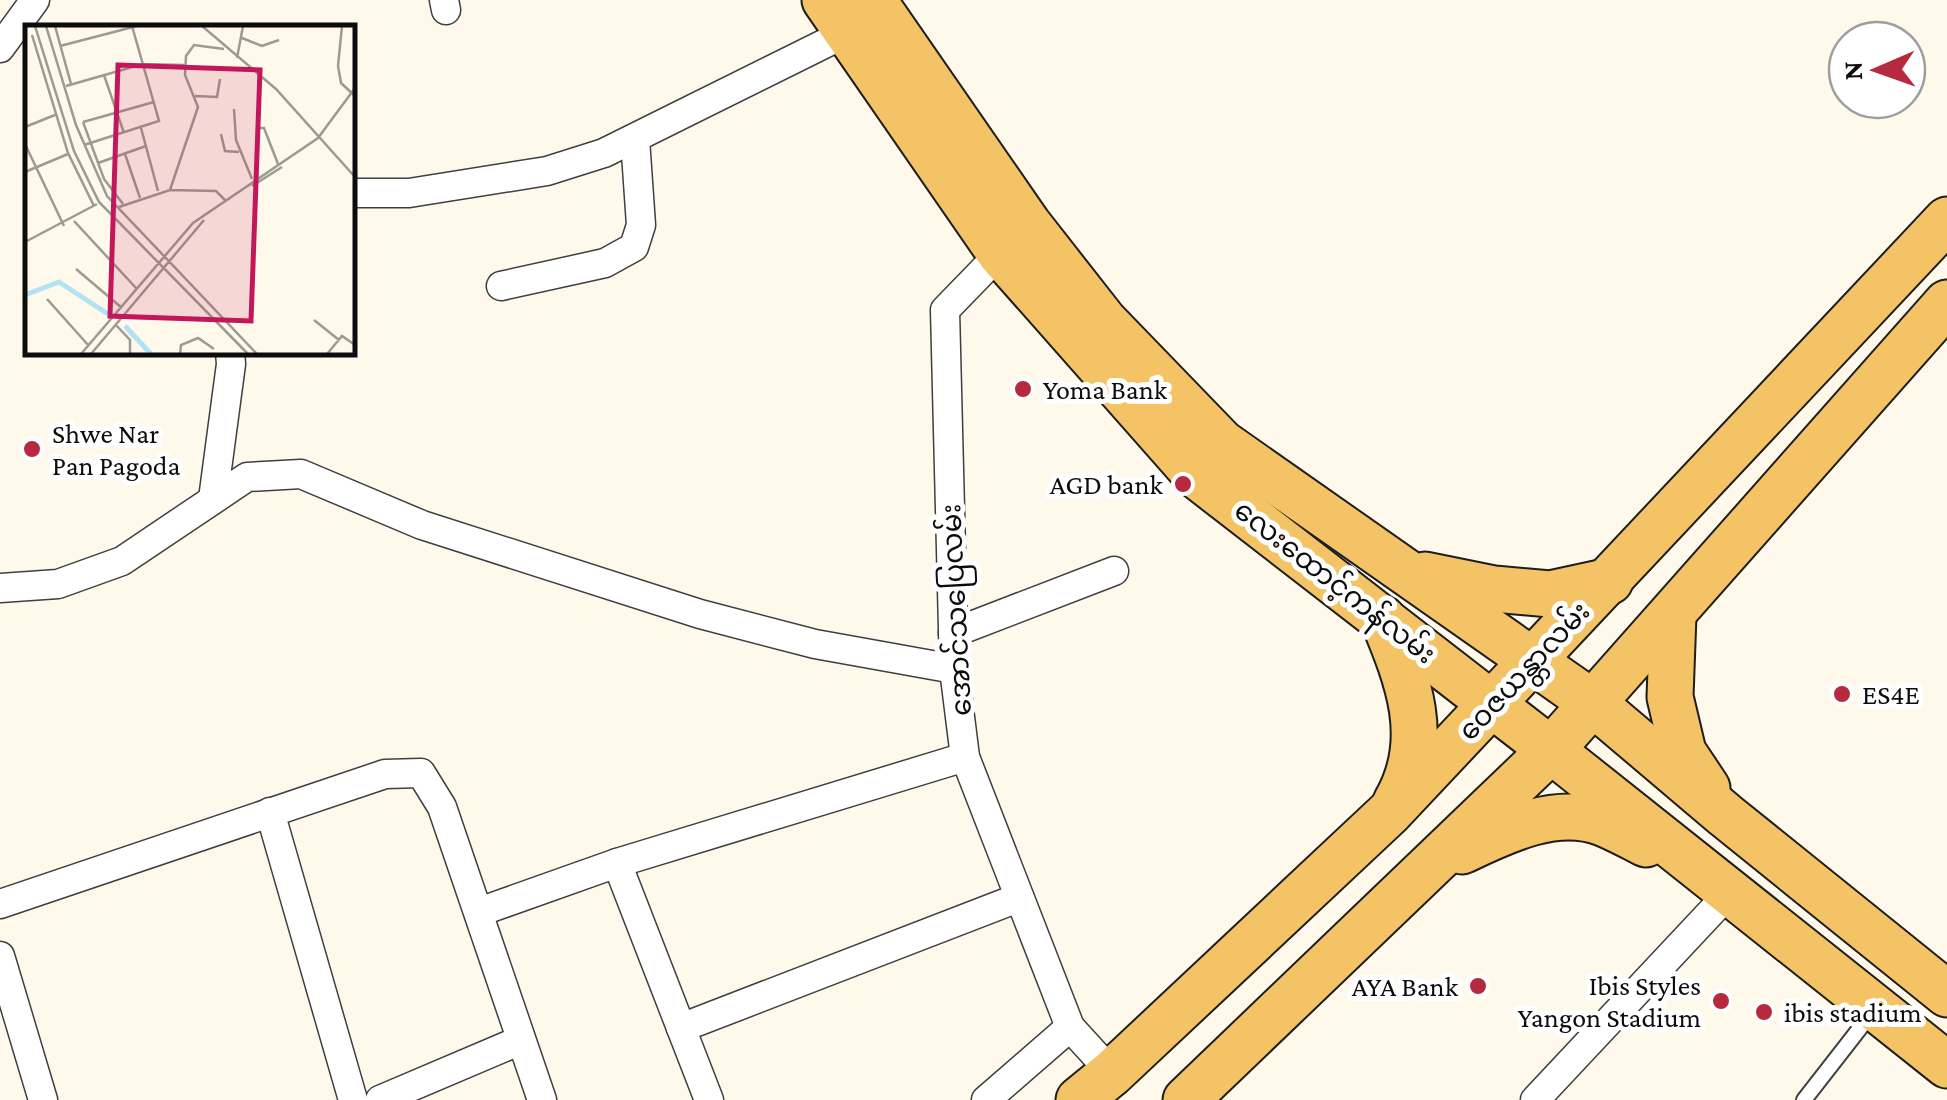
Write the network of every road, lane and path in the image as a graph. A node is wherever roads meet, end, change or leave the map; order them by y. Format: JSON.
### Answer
{"nodes":[{"id":1,"x":35,"y":0,"type":"edge"},
{"id":2,"x":848,"y":11,"type":"edge"},
{"id":3,"x":0,"y":48,"type":"edge"},
{"id":4,"x":635,"y":138,"type":"junction"},
{"id":5,"x":355,"y":193,"type":"edge"},
{"id":6,"x":1947,"y":220,"type":"edge"},
{"id":7,"x":1014,"y":238,"type":"junction"},
{"id":8,"x":501,"y":286,"type":"dead end"},
{"id":9,"x":1947,"y":304,"type":"edge"},
{"id":10,"x":230,"y":355,"type":"edge"},
{"id":11,"x":213,"y":499,"type":"junction"},
{"id":12,"x":1114,"y":571,"type":"dead end"},
{"id":13,"x":1407,"y":572,"type":"junction"},
{"id":14,"x":1610,"y":581,"type":"junction"},
{"id":15,"x":0,"y":588,"type":"edge"},
{"id":16,"x":1673,"y":614,"type":"junction"},
{"id":17,"x":1382,"y":618,"type":"junction"},
{"id":18,"x":953,"y":633,"type":"junction"},
{"id":19,"x":1532,"y":661,"type":"junction"},
{"id":20,"x":954,"y":669,"type":"junction"},
{"id":21,"x":1594,"y":704,"type":"junction"},
{"id":22,"x":1494,"y":706,"type":"junction"},
{"id":23,"x":1551,"y":750,"type":"junction"},
{"id":24,"x":965,"y":756,"type":"junction"},
{"id":25,"x":270,"y":812,"type":"junction"},
{"id":26,"x":1389,"y":813,"type":"junction"},
{"id":27,"x":1725,"y":815,"type":"junction"},
{"id":28,"x":617,"y":863,"type":"junction"},
{"id":29,"x":1432,"y":864,"type":"junction"},
{"id":30,"x":1718,"y":883,"type":"junction"},
{"id":31,"x":1018,"y":898,"type":"junction"},
{"id":32,"x":0,"y":904,"type":"edge"},
{"id":33,"x":479,"y":912,"type":"junction"},
{"id":34,"x":0,"y":956,"type":"edge"},
{"id":35,"x":1947,"y":994,"type":"edge"},
{"id":36,"x":1876,"y":1008,"type":"junction"},
{"id":37,"x":1070,"y":1027,"type":"junction"},
{"id":38,"x":681,"y":1028,"type":"junction"},
{"id":39,"x":522,"y":1040,"type":"junction"},
{"id":40,"x":1947,"y":1065,"type":"edge"},
{"id":41,"x":1096,"y":1086,"type":"edge"},
{"id":42,"x":44,"y":1100,"type":"edge"},
{"id":43,"x":353,"y":1100,"type":"edge"},
{"id":44,"x":380,"y":1100,"type":"edge"},
{"id":45,"x":542,"y":1100,"type":"edge"},
{"id":46,"x":709,"y":1100,"type":"edge"},
{"id":47,"x":986,"y":1100,"type":"edge"},
{"id":48,"x":1186,"y":1100,"type":"edge"},
{"id":49,"x":1534,"y":1100,"type":"edge"},
{"id":50,"x":1804,"y":1100,"type":"edge"}],
"edges":[{"from":1,"to":3,"type":"street"},
{"from":2,"to":4,"type":"street"},
{"from":2,"to":7,"type":"main road","name":"လေးထောင့်ကန်လမ်း"},
{"from":4,"to":5,"type":"street"},
{"from":4,"to":8,"type":"street"},
{"from":6,"to":14,"type":"main road","name":"ဝေဇယန္တာလမ်း"},
{"from":7,"to":13,"type":"main road","name":"လေးထောင့်ကန်လမ်း"},
{"from":7,"to":17,"type":"main road","name":"လေးထောင့်ကန်လမ်း"},
{"from":7,"to":18,"type":"street","name":"အောင်သပြေလမ်း"},
{"from":9,"to":16,"type":"main road"},
{"from":10,"to":11,"type":"street"},
{"from":11,"to":15,"type":"street"},
{"from":11,"to":20,"type":"street"},
{"from":12,"to":18,"type":"street"},
{"from":13,"to":14,"type":"main road"},
{"from":13,"to":19,"type":"main road","name":"လေးထောင့်ကန်လမ်း"},
{"from":14,"to":19,"type":"main road","name":"ဝေဇယန္တာလမ်း"},
{"from":16,"to":21,"type":"main road"},
{"from":16,"to":27,"type":"main road"},
{"from":17,"to":22,"type":"main road","name":"လေးထောင့်ကန်လမ်း"},
{"from":17,"to":26,"type":"main road"},
{"from":18,"to":20,"type":"street","name":"အောင်သပြေလမ်း"},
{"from":19,"to":21,"type":"main road","name":"လေးထောင့်ကန်လမ်း"},
{"from":19,"to":22,"type":"main road","name":"ဝေဇယန္တာလမ်း"},
{"from":20,"to":24,"type":"street","name":"အောင်သပြေလမ်း"},
{"from":21,"to":23,"type":"main road"},
{"from":21,"to":27,"type":"main road","name":"လေးထောင့်ကန်လမ်း"},
{"from":22,"to":23,"type":"main road","name":"လေးထောင့်ကန်လမ်း"},
{"from":22,"to":26,"type":"main road","name":"ဝေဇယန္တာလမ်း"},
{"from":23,"to":29,"type":"main road"},
{"from":23,"to":30,"type":"main road","name":"လေးထောင့်ကန်လမ်း"},
{"from":24,"to":28,"type":"street"},
{"from":24,"to":31,"type":"street","name":"အောင်သပြေလမ်း"},
{"from":25,"to":32,"type":"street"},
{"from":25,"to":33,"type":"street"},
{"from":25,"to":43,"type":"street"},
{"from":26,"to":41,"type":"main road","name":"ဝေဇယန္တာလမ်း"},
{"from":27,"to":35,"type":"main road","name":"လေးထောင့်ကန်လမ်း"},
{"from":28,"to":33,"type":"street"},
{"from":28,"to":38,"type":"street"},
{"from":29,"to":30,"type":"main road"},
{"from":29,"to":48,"type":"main road"},
{"from":30,"to":36,"type":"main road","name":"လေးထောင့်ကန်လမ်း"},
{"from":30,"to":49,"type":"street"},
{"from":31,"to":37,"type":"street","name":"အောင်သပြေလမ်း"},
{"from":31,"to":38,"type":"street"},
{"from":33,"to":39,"type":"street"},
{"from":34,"to":42,"type":"street"},
{"from":36,"to":40,"type":"main road","name":"လေးထောင့်ကန်လမ်း"},
{"from":36,"to":50,"type":"lane"},
{"from":37,"to":41,"type":"street","name":"အောင်သပြေလမ်း"},
{"from":37,"to":47,"type":"street"},
{"from":38,"to":46,"type":"street"},
{"from":39,"to":44,"type":"street"},
{"from":39,"to":45,"type":"street"}]}
